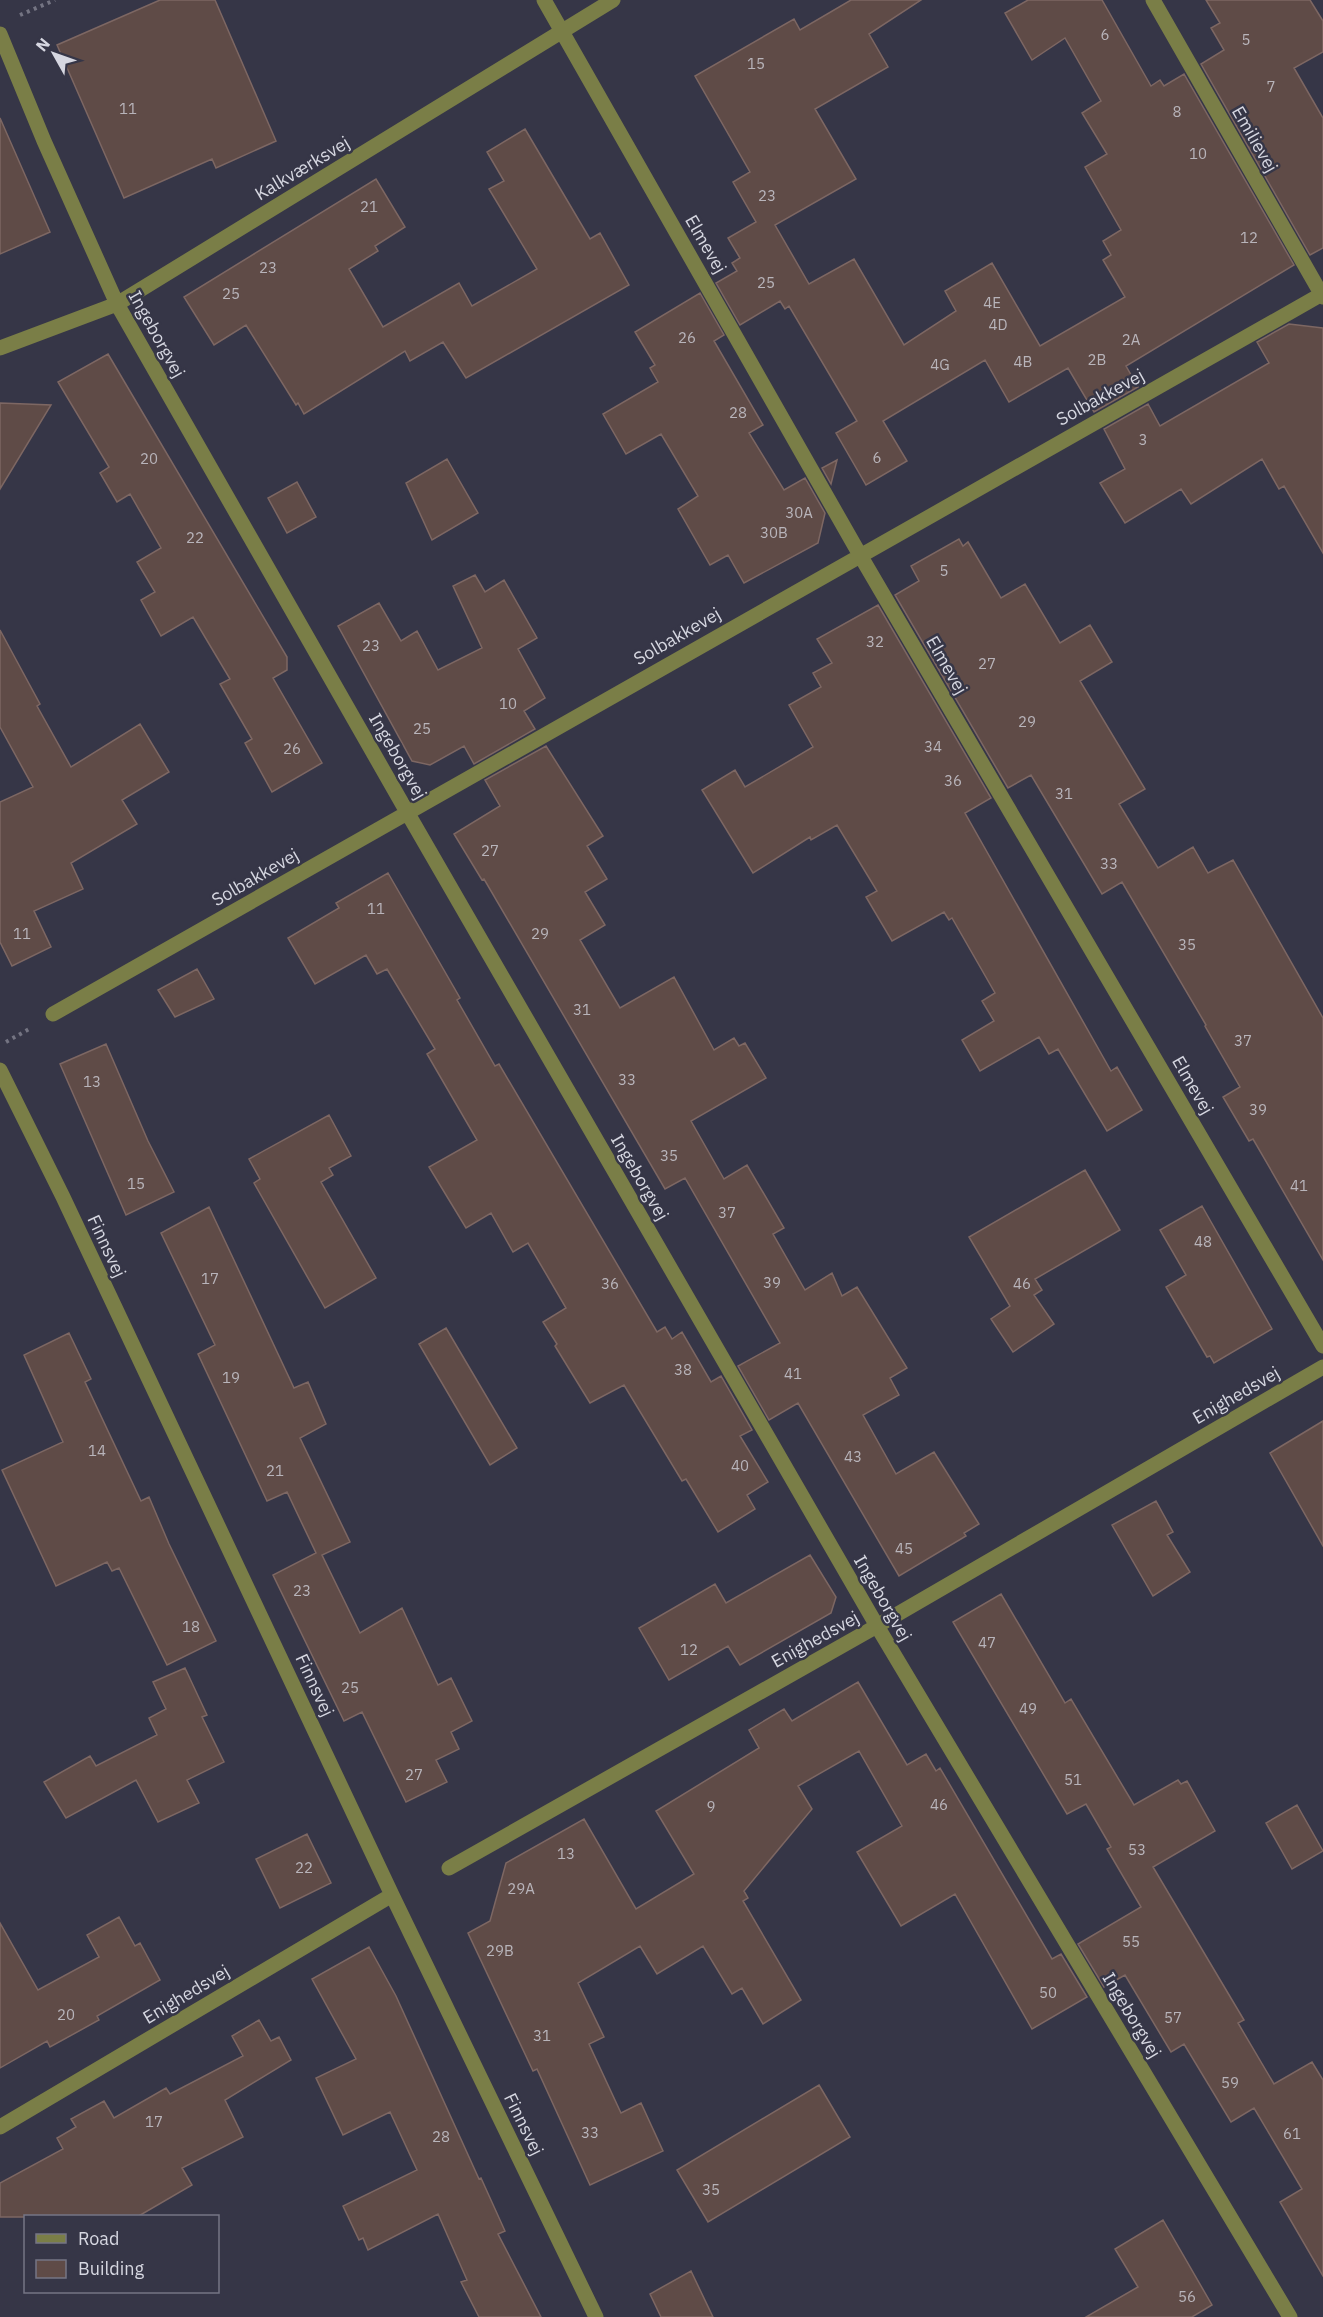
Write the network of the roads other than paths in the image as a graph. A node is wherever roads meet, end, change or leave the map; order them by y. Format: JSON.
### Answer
{"nodes":[{"id":1,"x":544,"y":0,"type":"edge"},
{"id":2,"x":613,"y":0,"type":"edge"},
{"id":3,"x":1153,"y":0,"type":"edge"},
{"id":4,"x":562,"y":31,"type":"junction"},
{"id":5,"x":0,"y":34,"type":"edge"},
{"id":6,"x":1322,"y":295,"type":"edge"},
{"id":7,"x":117,"y":304,"type":"junction"},
{"id":8,"x":0,"y":348,"type":"edge"},
{"id":9,"x":860,"y":555,"type":"junction"},
{"id":10,"x":407,"y":812,"type":"junction"},
{"id":11,"x":53,"y":1014,"type":"dead end"},
{"id":12,"x":0,"y":1070,"type":"edge"},
{"id":13,"x":1323,"y":1347,"type":"edge"},
{"id":14,"x":1323,"y":1367,"type":"edge"},
{"id":15,"x":877,"y":1626,"type":"junction"},
{"id":16,"x":449,"y":1868,"type":"dead end"},
{"id":17,"x":392,"y":1894,"type":"junction"},
{"id":18,"x":0,"y":2127,"type":"edge"},
{"id":19,"x":596,"y":2317,"type":"edge"},
{"id":20,"x":1290,"y":2317,"type":"edge"}],
"edges":[{"from":1,"to":4,"type":"street","name":"Elmevej"},
{"from":2,"to":4,"type":"street","name":"Kalkværksvej"},
{"from":3,"to":6,"type":"street","name":"Emilievej"},
{"from":4,"to":7,"type":"street","name":"Kalkværksvej"},
{"from":4,"to":9,"type":"street","name":"Elmevej"},
{"from":5,"to":7,"type":"street","name":"Ingeborgvej"},
{"from":6,"to":9,"type":"street","name":"Solbakkevej"},
{"from":7,"to":8,"type":"street","name":"Kalkværksvej"},
{"from":7,"to":10,"type":"street","name":"Ingeborgvej"},
{"from":9,"to":10,"type":"street","name":"Solbakkevej"},
{"from":9,"to":13,"type":"street","name":"Elmevej"},
{"from":10,"to":11,"type":"street","name":"Solbakkevej"},
{"from":10,"to":15,"type":"street","name":"Ingeborgvej"},
{"from":12,"to":17,"type":"street","name":"Finnsvej"},
{"from":14,"to":15,"type":"street","name":"Enighedsvej"},
{"from":15,"to":16,"type":"street","name":"Enighedsvej"},
{"from":15,"to":20,"type":"street","name":"Ingeborgvej"},
{"from":17,"to":18,"type":"street","name":"Enighedsvej"},
{"from":17,"to":19,"type":"street","name":"Finnsvej"}]}
